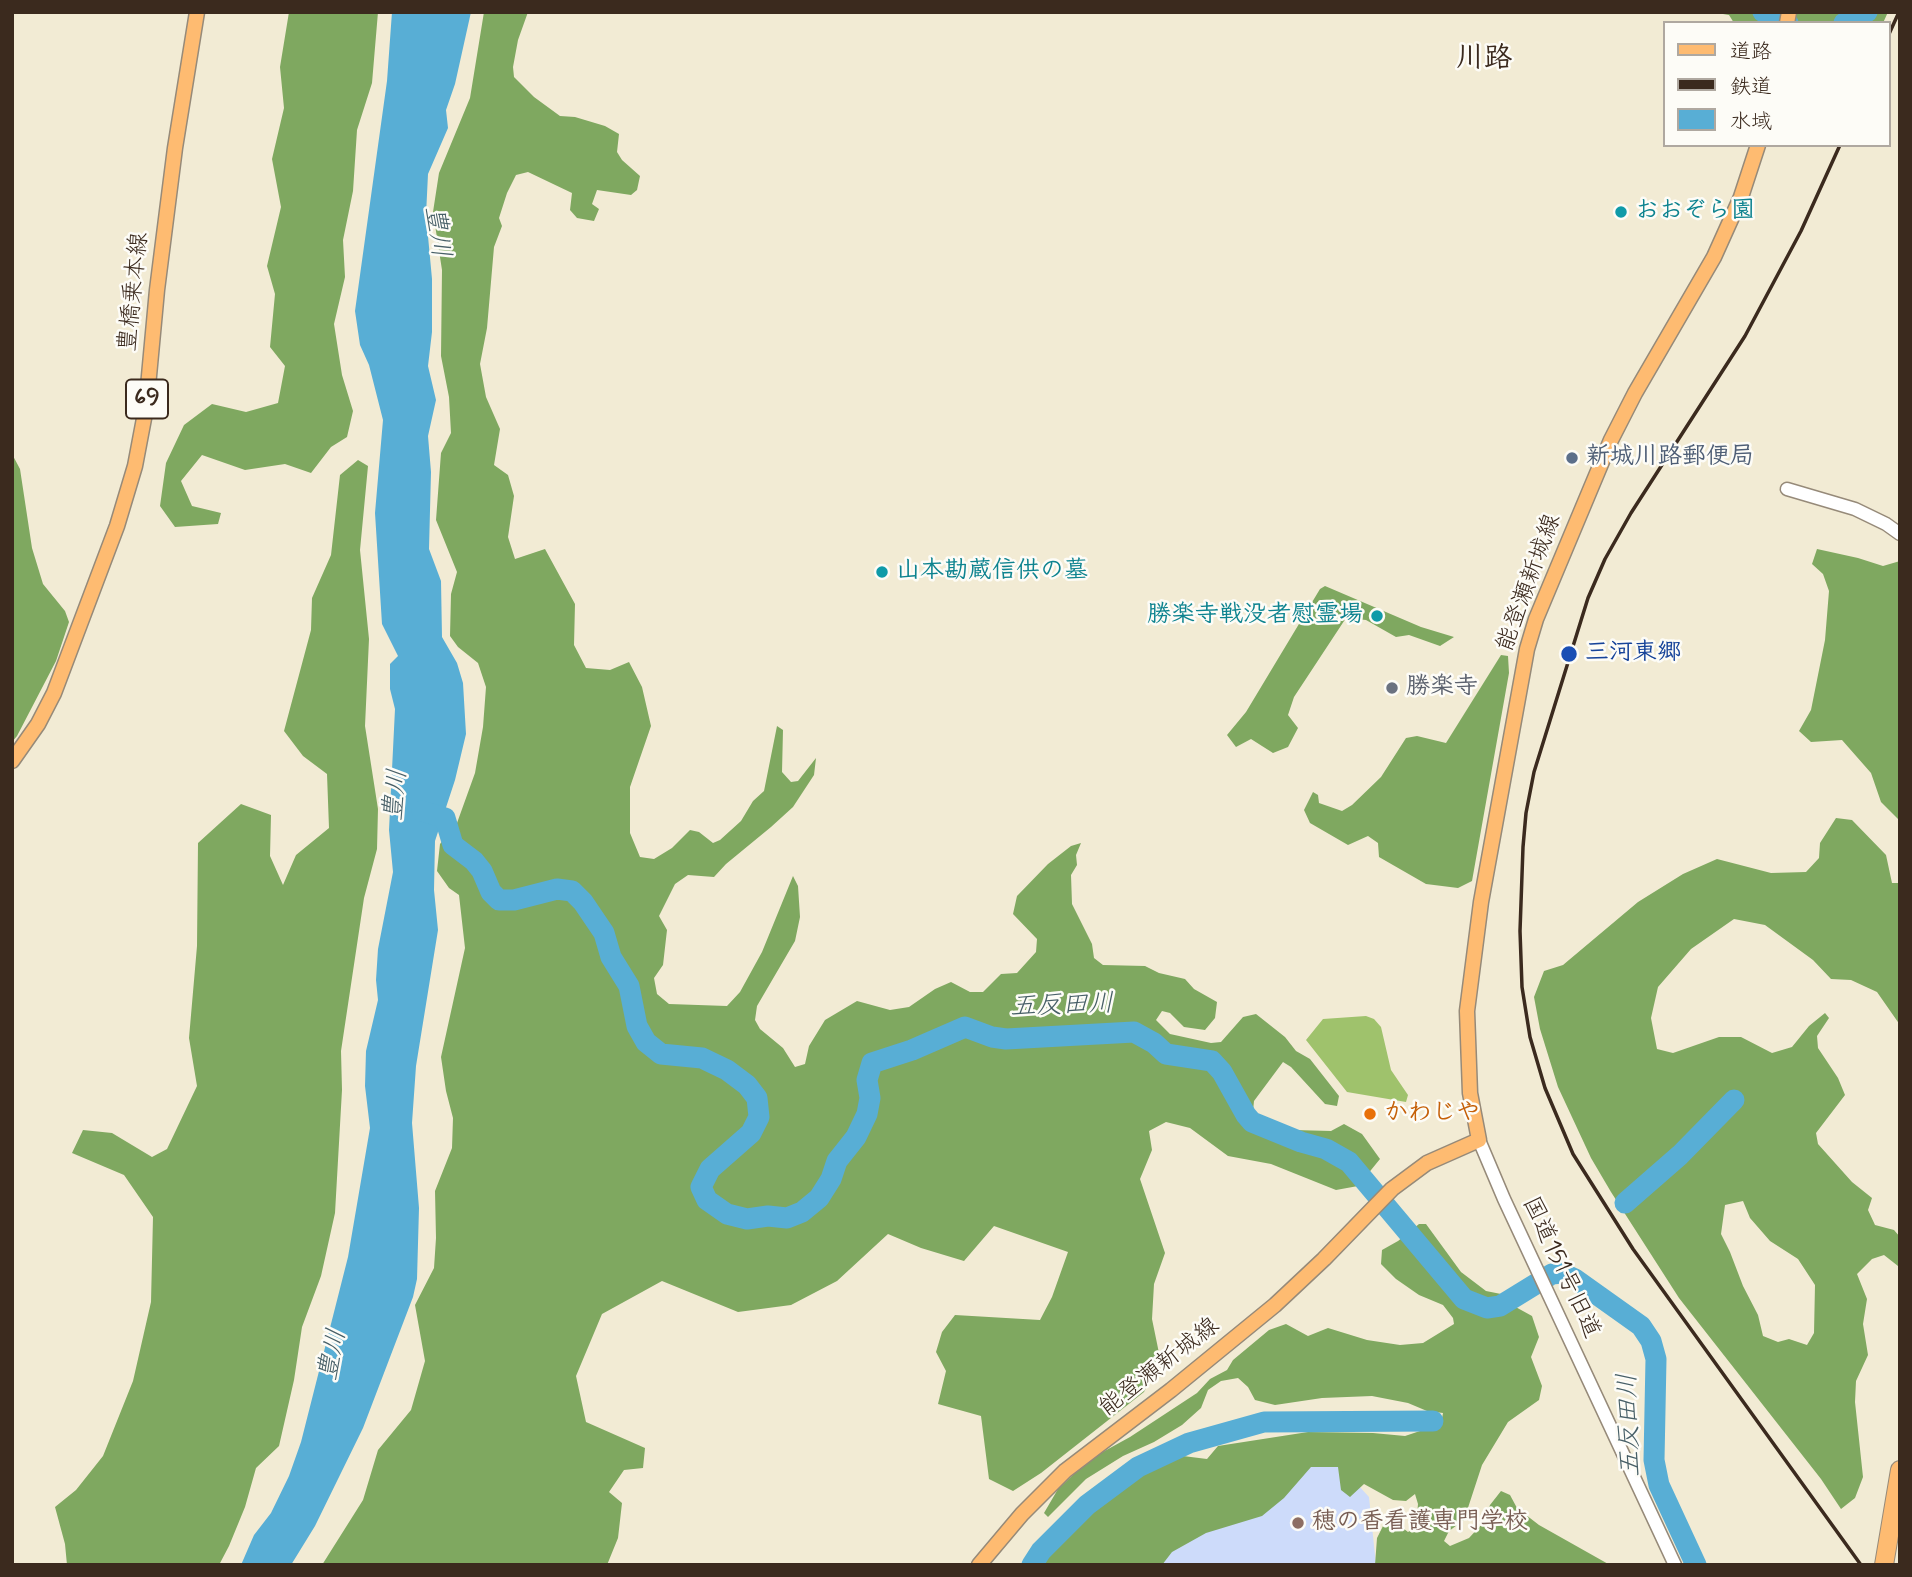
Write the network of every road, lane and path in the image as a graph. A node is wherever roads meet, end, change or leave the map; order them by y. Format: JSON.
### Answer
{"nodes":[{"id":1,"x":197,"y":12,"type":"edge"},
{"id":2,"x":1757,"y":147,"type":"edge"},
{"id":3,"x":1787,"y":489,"type":"dead end"},
{"id":4,"x":1900,"y":534,"type":"edge"},
{"id":5,"x":12,"y":761,"type":"edge"},
{"id":6,"x":1479,"y":1140,"type":"junction"},
{"id":7,"x":1900,"y":1471,"type":"edge"},
{"id":8,"x":1900,"y":1483,"type":"edge"},
{"id":9,"x":1893,"y":1505,"type":"junction"},
{"id":10,"x":1884,"y":1558,"type":"edge"},
{"id":11,"x":979,"y":1565,"type":"edge"},
{"id":12,"x":1675,"y":1565,"type":"edge"}],
"edges":[{"from":1,"to":5,"type":"main road","name":"豊橋乗本線","number":"69"},
{"from":2,"to":6,"type":"main road","name":"能登瀬新城線"},
{"from":3,"to":4,"type":"street"},
{"from":6,"to":11,"type":"main road","name":"能登瀬新城線"},
{"from":6,"to":12,"type":"street","name":"国道151号旧道"},
{"from":7,"to":9,"type":"highway"},
{"from":8,"to":9,"type":"highway"},
{"from":9,"to":10,"type":"highway"}]}
